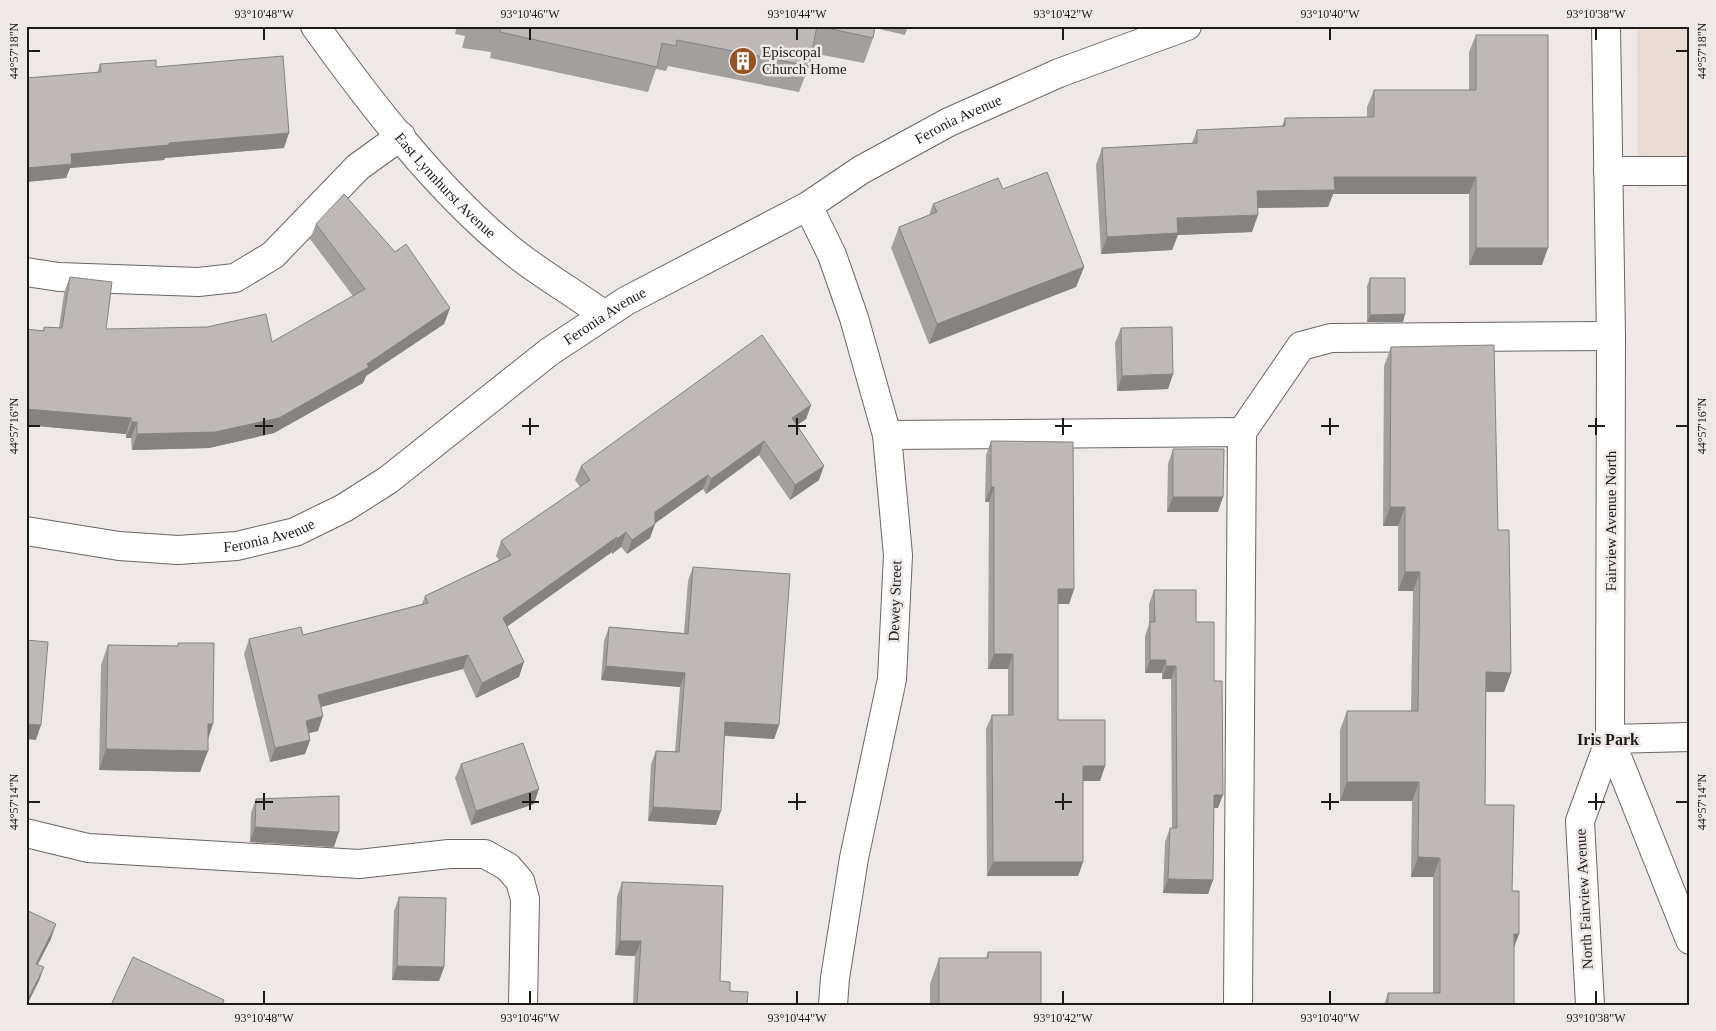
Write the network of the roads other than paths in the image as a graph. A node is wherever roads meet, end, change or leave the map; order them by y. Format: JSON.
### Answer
{"nodes":[{"id":1,"x":315,"y":26,"type":"edge"},
{"id":2,"x":1187,"y":26,"type":"edge"},
{"id":3,"x":1606,"y":26,"type":"edge"},
{"id":4,"x":401,"y":136,"type":"junction"},
{"id":5,"x":1608,"y":171,"type":"junction"},
{"id":6,"x":1683,"y":171,"type":"edge"},
{"id":7,"x":808,"y":206,"type":"junction"},
{"id":8,"x":26,"y":272,"type":"edge"},
{"id":9,"x":604,"y":315,"type":"junction"},
{"id":10,"x":1611,"y":336,"type":"junction"},
{"id":11,"x":1242,"y":432,"type":"junction"},
{"id":12,"x":887,"y":435,"type":"junction"},
{"id":13,"x":26,"y":531,"type":"edge"},
{"id":14,"x":1690,"y":737,"type":"edge"},
{"id":15,"x":1610,"y":739,"type":"junction"},
{"id":16,"x":26,"y":833,"type":"edge"},
{"id":17,"x":1690,"y":940,"type":"edge"},
{"id":18,"x":523,"y":1005,"type":"edge"},
{"id":19,"x":833,"y":1005,"type":"edge"},
{"id":20,"x":1238,"y":1005,"type":"edge"},
{"id":21,"x":1590,"y":1005,"type":"edge"}],
"edges":[{"from":1,"to":4,"type":"street","name":"East Lynnhurst Avenue"},
{"from":2,"to":7,"type":"street","name":"Feronia Avenue"},
{"from":3,"to":5,"type":"street","name":"Fairview Avenue North"},
{"from":4,"to":8,"type":"street"},
{"from":4,"to":9,"type":"street","name":"East Lynnhurst Avenue"},
{"from":5,"to":6,"type":"street"},
{"from":5,"to":10,"type":"street","name":"Fairview Avenue North"},
{"from":7,"to":9,"type":"street","name":"Feronia Avenue"},
{"from":7,"to":12,"type":"street","name":"Dewey Street"},
{"from":9,"to":13,"type":"street","name":"Feronia Avenue"},
{"from":10,"to":11,"type":"street"},
{"from":10,"to":15,"type":"street","name":"Fairview Avenue North"},
{"from":11,"to":12,"type":"street"},
{"from":11,"to":20,"type":"street"},
{"from":12,"to":19,"type":"street","name":"Dewey Street"},
{"from":14,"to":15,"type":"street"},
{"from":15,"to":17,"type":"street","name":"Fairview Avenue North"},
{"from":15,"to":21,"type":"street","name":"North Fairview Avenue"},
{"from":16,"to":18,"type":"street"}]}
